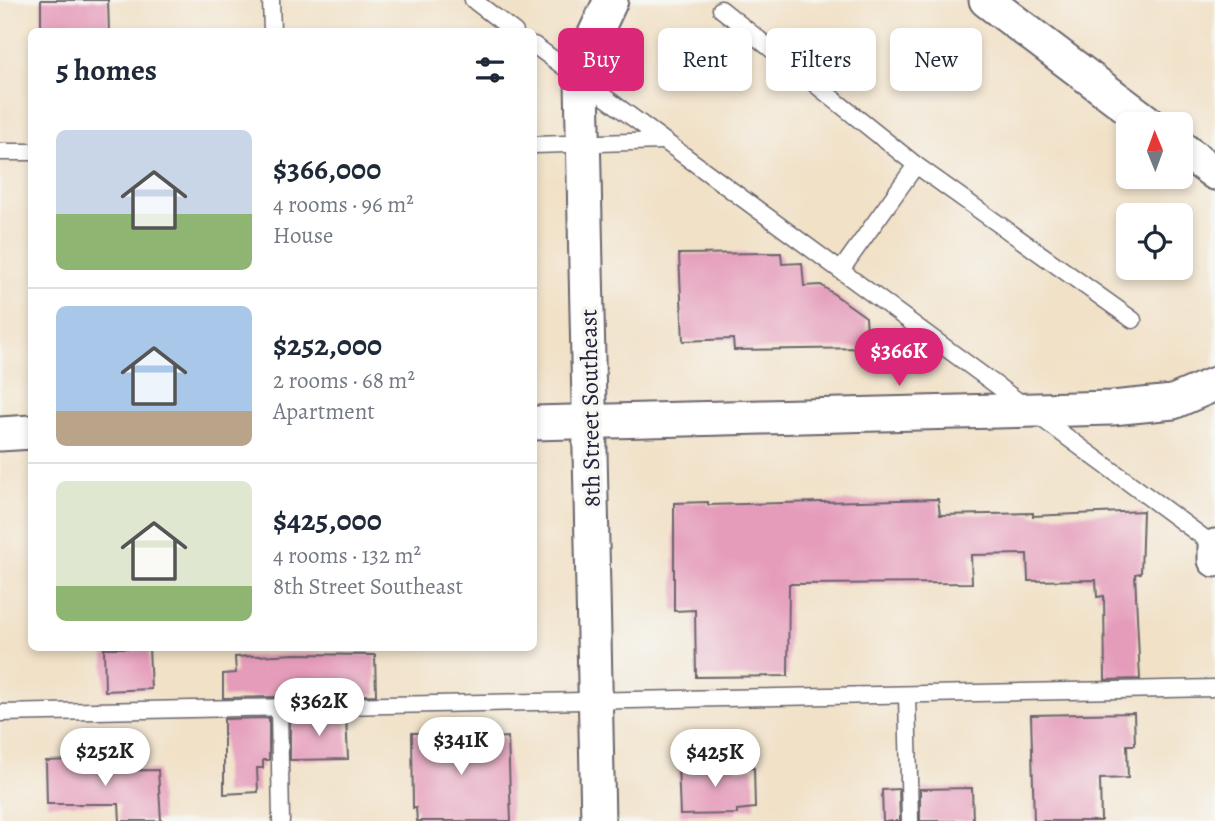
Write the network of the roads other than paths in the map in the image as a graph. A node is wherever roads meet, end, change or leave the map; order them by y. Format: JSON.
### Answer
{"nodes":[{"id":1,"x":271,"y":0,"type":"edge"},
{"id":2,"x":473,"y":0,"type":"edge"},
{"id":3,"x":611,"y":0,"type":"edge"},
{"id":4,"x":986,"y":0,"type":"edge"},
{"id":5,"x":721,"y":9,"type":"dead end"},
{"id":6,"x":272,"y":28,"type":"edge"},
{"id":7,"x":510,"y":28,"type":"edge"},
{"id":8,"x":598,"y":28,"type":"edge"},
{"id":9,"x":537,"y":48,"type":"edge"},
{"id":10,"x":558,"y":64,"type":"edge"},
{"id":11,"x":582,"y":91,"type":"edge"},
{"id":12,"x":594,"y":91,"type":"edge"},
{"id":13,"x":1134,"y":112,"type":"edge"},
{"id":14,"x":663,"y":141,"type":"junction"},
{"id":15,"x":585,"y":144,"type":"junction"},
{"id":16,"x":537,"y":145,"type":"edge"},
{"id":17,"x":0,"y":152,"type":"edge"},
{"id":18,"x":28,"y":152,"type":"edge"},
{"id":19,"x":1194,"y":158,"type":"edge"},
{"id":20,"x":916,"y":165,"type":"junction"},
{"id":21,"x":1215,"y":173,"type":"edge"},
{"id":22,"x":841,"y":270,"type":"junction"},
{"id":23,"x":1133,"y":320,"type":"dead end"},
{"id":24,"x":1215,"y":384,"type":"edge"},
{"id":25,"x":1037,"y":412,"type":"junction"},
{"id":26,"x":590,"y":422,"type":"junction"},
{"id":27,"x":537,"y":423,"type":"edge"},
{"id":28,"x":28,"y":432,"type":"edge"},
{"id":29,"x":0,"y":434,"type":"edge"},
{"id":30,"x":1215,"y":546,"type":"edge"},
{"id":31,"x":1215,"y":560,"type":"edge"},
{"id":32,"x":1215,"y":688,"type":"edge"},
{"id":33,"x":907,"y":695,"type":"junction"},
{"id":34,"x":596,"y":702,"type":"junction"},
{"id":35,"x":279,"y":708,"type":"junction"},
{"id":36,"x":0,"y":713,"type":"edge"},
{"id":37,"x":281,"y":821,"type":"edge"},
{"id":38,"x":598,"y":821,"type":"edge"},
{"id":39,"x":910,"y":821,"type":"edge"}],
"edges":[{"from":1,"to":6,"type":"lane"},
{"from":2,"to":7,"type":"lane"},
{"from":3,"to":8,"type":"street","name":"8th Street Southeast"},
{"from":4,"to":13,"type":"street"},
{"from":5,"to":20,"type":"lane"},
{"from":9,"to":10,"type":"lane"},
{"from":11,"to":15,"type":"street","name":"8th Street Southeast"},
{"from":12,"to":14,"type":"lane"},
{"from":14,"to":15,"type":"lane"},
{"from":14,"to":22,"type":"lane"},
{"from":15,"to":16,"type":"lane"},
{"from":15,"to":26,"type":"street","name":"8th Street Southeast"},
{"from":17,"to":18,"type":"lane"},
{"from":19,"to":21,"type":"street"},
{"from":20,"to":22,"type":"lane"},
{"from":20,"to":23,"type":"lane"},
{"from":22,"to":25,"type":"lane"},
{"from":24,"to":25,"type":"street"},
{"from":25,"to":26,"type":"street"},
{"from":25,"to":30,"type":"lane"},
{"from":26,"to":27,"type":"street"},
{"from":26,"to":34,"type":"street","name":"8th Street Southeast"},
{"from":28,"to":29,"type":"street"},
{"from":30,"to":31,"type":"street"},
{"from":32,"to":33,"type":"lane"},
{"from":33,"to":34,"type":"lane"},
{"from":33,"to":39,"type":"lane"},
{"from":34,"to":35,"type":"lane"},
{"from":34,"to":38,"type":"street","name":"8th Street Southeast"},
{"from":35,"to":36,"type":"lane"},
{"from":35,"to":37,"type":"lane"}]}
